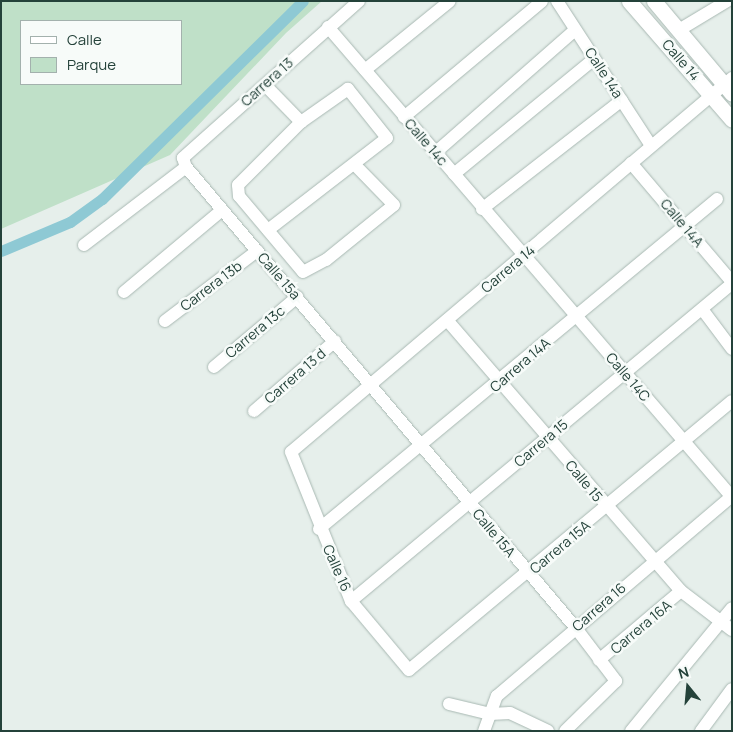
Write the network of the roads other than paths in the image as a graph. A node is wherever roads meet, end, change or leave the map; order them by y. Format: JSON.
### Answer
{"nodes":[{"id":1,"x":360,"y":1,"type":"edge"},
{"id":2,"x":450,"y":1,"type":"edge"},
{"id":3,"x":542,"y":1,"type":"edge"},
{"id":4,"x":557,"y":1,"type":"edge"},
{"id":5,"x":629,"y":1,"type":"edge"},
{"id":6,"x":654,"y":1,"type":"edge"},
{"id":7,"x":727,"y":1,"type":"edge"},
{"id":8,"x":328,"y":27,"type":"junction"},
{"id":9,"x":575,"y":30,"type":"junction"},
{"id":10,"x":679,"y":30,"type":"junction"},
{"id":11,"x":594,"y":59,"type":"junction"},
{"id":12,"x":365,"y":70,"type":"junction"},
{"id":13,"x":265,"y":85,"type":"junction"},
{"id":14,"x":729,"y":86,"type":"edge"},
{"id":15,"x":712,"y":95,"type":"junction"},
{"id":16,"x":622,"y":100,"type":"junction"},
{"id":17,"x":404,"y":117,"type":"junction"},
{"id":18,"x":732,"y":120,"type":"edge"},
{"id":19,"x":301,"y":122,"type":"junction"},
{"id":20,"x":651,"y":146,"type":"junction"},
{"id":21,"x":435,"y":153,"type":"junction"},
{"id":22,"x":631,"y":163,"type":"junction"},
{"id":23,"x":355,"y":165,"type":"junction"},
{"id":24,"x":186,"y":167,"type":"junction"},
{"id":25,"x":454,"y":174,"type":"junction"},
{"id":26,"x":718,"y":199,"type":"dead end"},
{"id":27,"x":482,"y":208,"type":"junction"},
{"id":28,"x":222,"y":210,"type":"junction"},
{"id":29,"x":686,"y":226,"type":"junction"},
{"id":30,"x":268,"y":230,"type":"junction"},
{"id":31,"x":84,"y":245,"type":"dead end"},
{"id":32,"x":257,"y":251,"type":"junction"},
{"id":33,"x":524,"y":257,"type":"junction"},
{"id":34,"x":732,"y":283,"type":"edge"},
{"id":35,"x":124,"y":292,"type":"dead end"},
{"id":36,"x":297,"y":297,"type":"junction"},
{"id":37,"x":702,"y":309,"type":"junction"},
{"id":38,"x":575,"y":317,"type":"junction"},
{"id":39,"x":448,"y":320,"type":"junction"},
{"id":40,"x":165,"y":321,"type":"dead end"},
{"id":41,"x":335,"y":341,"type":"junction"},
{"id":42,"x":732,"y":349,"type":"edge"},
{"id":43,"x":214,"y":367,"type":"dead end"},
{"id":44,"x":625,"y":373,"type":"junction"},
{"id":45,"x":501,"y":383,"type":"junction"},
{"id":46,"x":372,"y":384,"type":"junction"},
{"id":47,"x":732,"y":401,"type":"edge"},
{"id":48,"x":254,"y":411,"type":"dead end"},
{"id":49,"x":548,"y":438,"type":"junction"},
{"id":50,"x":685,"y":442,"type":"junction"},
{"id":51,"x":422,"y":446,"type":"junction"},
{"id":52,"x":290,"y":452,"type":"joint"},
{"id":53,"x":732,"y":496,"type":"edge"},
{"id":54,"x":469,"y":503,"type":"junction"},
{"id":55,"x":607,"y":508,"type":"junction"},
{"id":56,"x":319,"y":529,"type":"junction"},
{"id":57,"x":654,"y":558,"type":"junction"},
{"id":58,"x":528,"y":573,"type":"junction"},
{"id":59,"x":681,"y":591,"type":"junction"},
{"id":60,"x":351,"y":601,"type":"junction"},
{"id":61,"x":732,"y":608,"type":"edge"},
{"id":62,"x":720,"y":622,"type":"junction"},
{"id":63,"x":576,"y":627,"type":"junction"},
{"id":64,"x":732,"y":630,"type":"edge"},
{"id":65,"x":599,"y":660,"type":"junction"},
{"id":66,"x":409,"y":670,"type":"joint"},
{"id":67,"x":732,"y":689,"type":"edge"},
{"id":68,"x":449,"y":704,"type":"dead end"},
{"id":69,"x":490,"y":714,"type":"junction"},
{"id":70,"x":484,"y":731,"type":"edge"},
{"id":71,"x":548,"y":731,"type":"edge"},
{"id":72,"x":565,"y":731,"type":"edge"},
{"id":73,"x":631,"y":731,"type":"edge"},
{"id":74,"x":700,"y":731,"type":"edge"}],
"edges":[{"from":1,"to":8,"type":"street","name":"Carrera 13"},
{"from":2,"to":12,"type":"street"},
{"from":3,"to":17,"type":"street"},
{"from":4,"to":9,"type":"street","name":"Calle 14a"},
{"from":5,"to":15,"type":"main road","name":"Calle 14"},
{"from":6,"to":10,"type":"main road","name":"Calle 14"},
{"from":7,"to":10,"type":"street"},
{"from":8,"to":12,"type":"street","name":"Calle 14c"},
{"from":8,"to":13,"type":"street","name":"Carrera 13"},
{"from":9,"to":11,"type":"street","name":"Calle 14a"},
{"from":9,"to":21,"type":"street"},
{"from":10,"to":14,"type":"main road","name":"Calle 14"},
{"from":11,"to":16,"type":"street","name":"Calle 14a"},
{"from":11,"to":25,"type":"street"},
{"from":12,"to":17,"type":"street","name":"Calle 14c"},
{"from":13,"to":19,"type":"street"},
{"from":13,"to":24,"type":"street","name":"Carrera 13"},
{"from":14,"to":15,"type":"street","name":"Carrera 14"},
{"from":15,"to":18,"type":"main road","name":"Calle 14"},
{"from":15,"to":20,"type":"street","name":"Carrera 14"},
{"from":16,"to":20,"type":"street","name":"Calle 14a"},
{"from":16,"to":27,"type":"street"},
{"from":17,"to":21,"type":"street","name":"Calle 14c"},
{"from":19,"to":23,"type":"street"},
{"from":19,"to":30,"type":"street"},
{"from":20,"to":22,"type":"street","name":"Carrera 14"},
{"from":21,"to":25,"type":"street","name":"Calle 14c"},
{"from":22,"to":29,"type":"street","name":"Calle 14A"},
{"from":22,"to":33,"type":"street","name":"Carrera 14"},
{"from":23,"to":30,"type":"street"},
{"from":23,"to":30,"type":"street"},
{"from":24,"to":28,"type":"street","name":"Calle 15a"},
{"from":24,"to":31,"type":"street"},
{"from":25,"to":27,"type":"street","name":"Calle 14c"},
{"from":26,"to":29,"type":"street","name":"Carrera 14A"},
{"from":27,"to":33,"type":"street","name":"Calle 14c"},
{"from":28,"to":32,"type":"street","name":"Calle 15a"},
{"from":28,"to":35,"type":"street"},
{"from":29,"to":34,"type":"street","name":"Calle 14A"},
{"from":29,"to":38,"type":"street","name":"Carrera 14A"},
{"from":32,"to":36,"type":"street","name":"Calle 15a"},
{"from":32,"to":40,"type":"street","name":"Carrera 13b"},
{"from":33,"to":38,"type":"street","name":"Calle 14C"},
{"from":33,"to":39,"type":"street","name":"Carrera 14"},
{"from":34,"to":37,"type":"street","name":"Carrera 15"},
{"from":36,"to":41,"type":"street","name":"Calle 15a"},
{"from":36,"to":43,"type":"street","name":"Carrera 13c"},
{"from":37,"to":42,"type":"street"},
{"from":37,"to":44,"type":"street","name":"Carrera 15"},
{"from":38,"to":44,"type":"street","name":"Calle 14C"},
{"from":38,"to":45,"type":"street","name":"Carrera 14A"},
{"from":39,"to":45,"type":"street","name":"Calle 15"},
{"from":39,"to":46,"type":"street","name":"Carrera 14"},
{"from":41,"to":46,"type":"street","name":"Calle 15a"},
{"from":41,"to":48,"type":"street","name":"Carrera 13 d"},
{"from":44,"to":49,"type":"street","name":"Carrera 15"},
{"from":44,"to":50,"type":"street","name":"Calle 14C"},
{"from":45,"to":49,"type":"street","name":"Calle 15"},
{"from":45,"to":51,"type":"street","name":"Carrera 14A"},
{"from":46,"to":51,"type":"street","name":"Calle 15A"},
{"from":46,"to":52,"type":"street","name":"Carrera 14"},
{"from":47,"to":50,"type":"street","name":"Carrera 15A"},
{"from":49,"to":54,"type":"street","name":"Carrera 15"},
{"from":49,"to":55,"type":"street","name":"Calle 15"},
{"from":50,"to":53,"type":"street","name":"Calle 14C"},
{"from":50,"to":55,"type":"street","name":"Carrera 15A"},
{"from":51,"to":54,"type":"street","name":"Calle 15A"},
{"from":51,"to":56,"type":"street","name":"Carrera 14A"},
{"from":52,"to":56,"type":"street","name":"Calle 16"},
{"from":53,"to":57,"type":"street","name":"Carrera 16"},
{"from":54,"to":58,"type":"street","name":"Calle 15A"},
{"from":54,"to":60,"type":"street","name":"Carrera 15"},
{"from":55,"to":57,"type":"street","name":"Calle 15"},
{"from":55,"to":58,"type":"street","name":"Carrera 15A"},
{"from":56,"to":60,"type":"street","name":"Calle 16"},
{"from":57,"to":59,"type":"street","name":"Calle 15"},
{"from":57,"to":63,"type":"street","name":"Carrera 16"},
{"from":58,"to":63,"type":"street","name":"Calle 15A"},
{"from":58,"to":66,"type":"street","name":"Carrera 15A"},
{"from":59,"to":62,"type":"street","name":"Calle 15"},
{"from":59,"to":65,"type":"street","name":"Carrera 16A"},
{"from":60,"to":66,"type":"street","name":"Calle 16"},
{"from":61,"to":62,"type":"street"},
{"from":62,"to":64,"type":"street","name":"Calle 15"},
{"from":62,"to":73,"type":"street"},
{"from":63,"to":65,"type":"street","name":"Calle 15A"},
{"from":63,"to":69,"type":"street","name":"Carrera 16"},
{"from":65,"to":72,"type":"street","name":"Calle 15A"},
{"from":67,"to":74,"type":"street"},
{"from":68,"to":69,"type":"street"},
{"from":69,"to":70,"type":"street","name":"Carrera 16"},
{"from":69,"to":71,"type":"street"}]}
